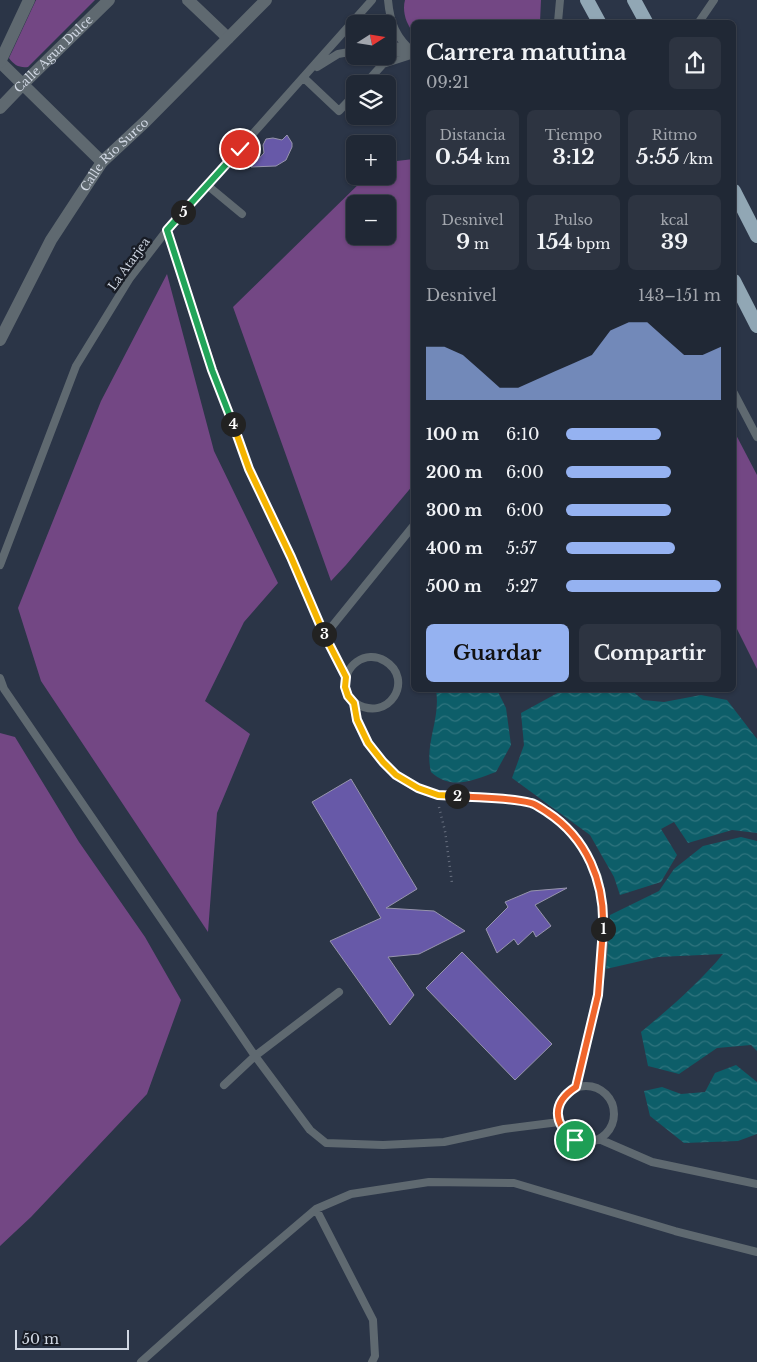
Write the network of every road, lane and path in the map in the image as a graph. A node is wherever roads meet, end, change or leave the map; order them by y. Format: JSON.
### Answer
{"nodes":[{"id":1,"x":29,"y":0,"type":"edge"},
{"id":2,"x":110,"y":0,"type":"edge"},
{"id":3,"x":188,"y":0,"type":"edge"},
{"id":4,"x":266,"y":0,"type":"edge"},
{"id":5,"x":372,"y":0,"type":"edge"},
{"id":6,"x":388,"y":0,"type":"edge"},
{"id":7,"x":560,"y":0,"type":"edge"},
{"id":8,"x":587,"y":0,"type":"edge"},
{"id":9,"x":634,"y":0,"type":"edge"},
{"id":10,"x":714,"y":0,"type":"edge"},
{"id":11,"x":362,"y":15,"type":"edge"},
{"id":12,"x":558,"y":20,"type":"edge"},
{"id":13,"x":598,"y":20,"type":"edge"},
{"id":14,"x":645,"y":20,"type":"edge"},
{"id":15,"x":700,"y":20,"type":"edge"},
{"id":16,"x":346,"y":35,"type":"edge"},
{"id":17,"x":228,"y":38,"type":"junction"},
{"id":18,"x":396,"y":46,"type":"edge"},
{"id":19,"x":411,"y":51,"type":"edge"},
{"id":20,"x":396,"y":52,"type":"edge"},
{"id":21,"x":411,"y":52,"type":"edge"},
{"id":22,"x":346,"y":53,"type":"edge"},
{"id":23,"x":411,"y":53,"type":"edge"},
{"id":24,"x":411,"y":54,"type":"edge"},
{"id":25,"x":0,"y":62,"type":"edge"},
{"id":26,"x":311,"y":70,"type":"junction"},
{"id":27,"x":373,"y":75,"type":"edge"},
{"id":28,"x":304,"y":78,"type":"junction"},
{"id":29,"x":22,"y":84,"type":"junction"},
{"id":30,"x":346,"y":104,"type":"edge"},
{"id":31,"x":0,"y":108,"type":"edge"},
{"id":32,"x":102,"y":162,"type":"junction"},
{"id":33,"x":207,"y":185,"type":"junction"},
{"id":34,"x":736,"y":190,"type":"edge"},
{"id":35,"x":736,"y":195,"type":"edge"},
{"id":36,"x":741,"y":206,"type":"junction"},
{"id":37,"x":242,"y":214,"type":"dead end"},
{"id":38,"x":167,"y":230,"type":"junction"},
{"id":39,"x":757,"y":236,"type":"edge"},
{"id":40,"x":736,"y":285,"type":"edge"},
{"id":41,"x":757,"y":326,"type":"edge"},
{"id":42,"x":0,"y":340,"type":"edge"},
{"id":43,"x":736,"y":397,"type":"edge"},
{"id":44,"x":757,"y":437,"type":"edge"},
{"id":45,"x":411,"y":529,"type":"edge"},
{"id":46,"x":0,"y":565,"type":"edge"},
{"id":47,"x":325,"y":635,"type":"junction"},
{"id":48,"x":346,"y":677,"type":"junction"},
{"id":49,"x":0,"y":678,"type":"edge"},
{"id":50,"x":2,"y":689,"type":"edge"},
{"id":51,"x":354,"y":703,"type":"junction"},
{"id":52,"x":438,"y":795,"type":"junction"},
{"id":53,"x":452,"y":883,"type":"dead end"},
{"id":54,"x":339,"y":992,"type":"dead end"},
{"id":55,"x":255,"y":1056,"type":"junction"},
{"id":56,"x":224,"y":1085,"type":"dead end"},
{"id":57,"x":576,"y":1087,"type":"junction"},
{"id":58,"x":559,"y":1122,"type":"junction"},
{"id":59,"x":600,"y":1139,"type":"junction"},
{"id":60,"x":757,"y":1184,"type":"edge"},
{"id":61,"x":316,"y":1209,"type":"junction"},
{"id":62,"x":757,"y":1252,"type":"edge"},
{"id":63,"x":141,"y":1362,"type":"edge"},
{"id":64,"x":372,"y":1362,"type":"edge"}],
"edges":[{"from":1,"to":25,"type":"street"},
{"from":2,"to":29,"type":"street","name":"Calle Agua Dulce"},
{"from":3,"to":17,"type":"street"},
{"from":4,"to":17,"type":"street","name":"Calle Río Surco"},
{"from":5,"to":11,"type":"lane","name":"La Atarjea"},
{"from":6,"to":19,"type":"lane"},
{"from":7,"to":12,"type":"lane"},
{"from":8,"to":13,"type":"highway"},
{"from":9,"to":14,"type":"highway"},
{"from":10,"to":15,"type":"lane"},
{"from":16,"to":26,"type":"lane","name":"La Atarjea"},
{"from":17,"to":32,"type":"street","name":"Calle Río Surco"},
{"from":18,"to":21,"type":"lane"},
{"from":20,"to":23,"type":"lane"},
{"from":22,"to":26,"type":"lane"},
{"from":24,"to":27,"type":"lane"},
{"from":25,"to":29,"type":"street"},
{"from":26,"to":28,"type":"lane","name":"La Atarjea"},
{"from":28,"to":30,"type":"lane"},
{"from":28,"to":33,"type":"lane","name":"La Atarjea"},
{"from":29,"to":31,"type":"street","name":"Calle Agua Dulce"},
{"from":29,"to":32,"type":"street"},
{"from":32,"to":42,"type":"street","name":"Calle Río Surco"},
{"from":33,"to":37,"type":"lane"},
{"from":33,"to":38,"type":"lane","name":"La Atarjea"},
{"from":34,"to":36,"type":"lane"},
{"from":35,"to":36,"type":"highway"},
{"from":36,"to":39,"type":"highway"},
{"from":38,"to":46,"type":"lane","name":"La Atarjea"},
{"from":38,"to":47,"type":"lane"},
{"from":40,"to":41,"type":"highway"},
{"from":43,"to":44,"type":"lane"},
{"from":45,"to":47,"type":"lane"},
{"from":47,"to":48,"type":"lane"},
{"from":48,"to":51,"type":"lane"},
{"from":48,"to":51,"type":"lane"},
{"from":49,"to":50,"type":"lane"},
{"from":50,"to":55,"type":"lane"},
{"from":51,"to":52,"type":"lane"},
{"from":52,"to":53,"type":"path"},
{"from":52,"to":57,"type":"lane"},
{"from":54,"to":55,"type":"lane"},
{"from":55,"to":56,"type":"lane"},
{"from":55,"to":58,"type":"lane"},
{"from":57,"to":58,"type":"lane"},
{"from":57,"to":59,"type":"lane"},
{"from":58,"to":59,"type":"lane"},
{"from":59,"to":60,"type":"lane"},
{"from":61,"to":62,"type":"lane"},
{"from":61,"to":63,"type":"lane"},
{"from":61,"to":64,"type":"lane"}]}
